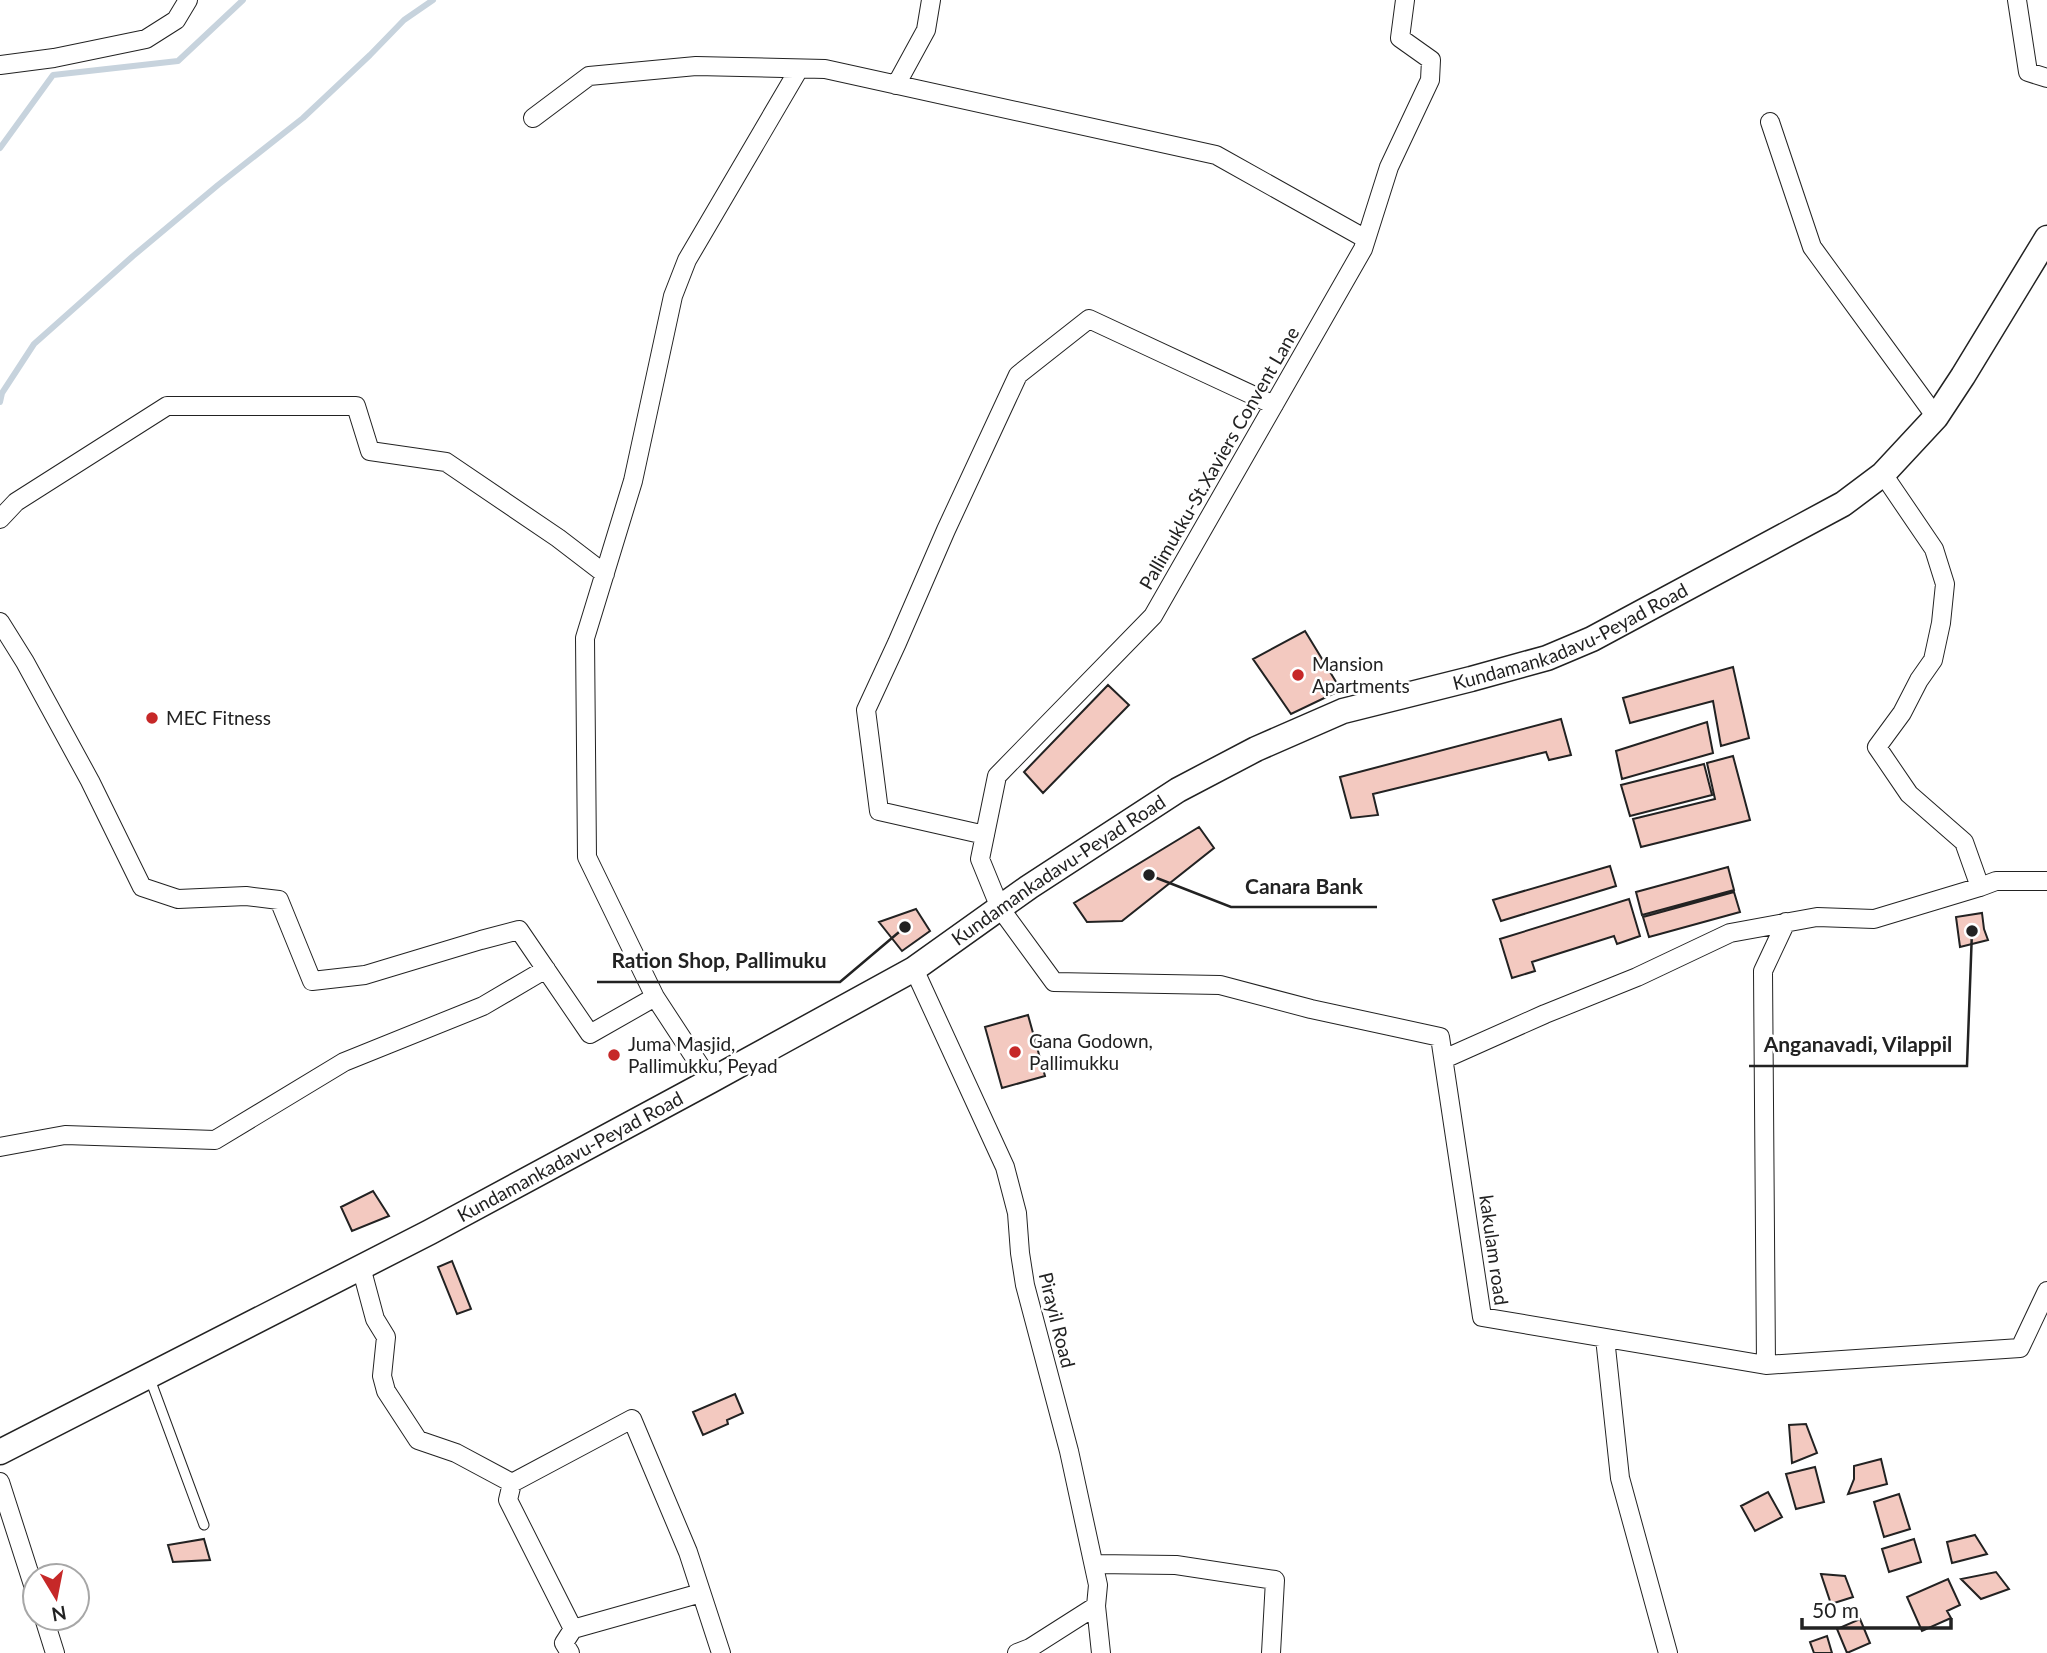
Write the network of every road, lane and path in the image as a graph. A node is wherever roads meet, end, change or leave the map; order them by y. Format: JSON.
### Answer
{"nodes":[{"id":1,"x":187,"y":0,"type":"edge"},
{"id":2,"x":931,"y":0,"type":"edge"},
{"id":3,"x":1405,"y":0,"type":"edge"},
{"id":4,"x":2017,"y":0,"type":"edge"},
{"id":5,"x":0,"y":65,"type":"edge"},
{"id":6,"x":799,"y":69,"type":"junction"},
{"id":7,"x":2047,"y":78,"type":"edge"},
{"id":8,"x":897,"y":85,"type":"junction"},
{"id":9,"x":533,"y":118,"type":"dead end"},
{"id":10,"x":1770,"y":122,"type":"dead end"},
{"id":11,"x":2047,"y":238,"type":"edge"},
{"id":12,"x":1366,"y":239,"type":"junction"},
{"id":13,"x":1274,"y":405,"type":"junction"},
{"id":14,"x":1936,"y":417,"type":"junction"},
{"id":15,"x":1883,"y":474,"type":"junction"},
{"id":16,"x":0,"y":519,"type":"edge"},
{"id":17,"x":604,"y":574,"type":"junction"},
{"id":18,"x":0,"y":622,"type":"edge"},
{"id":19,"x":985,"y":835,"type":"junction"},
{"id":20,"x":2047,"y":881,"type":"edge"},
{"id":21,"x":1980,"y":887,"type":"junction"},
{"id":22,"x":1000,"y":908,"type":"junction"},
{"id":23,"x":1786,"y":922,"type":"junction"},
{"id":24,"x":546,"y":969,"type":"junction"},
{"id":25,"x":914,"y":969,"type":"junction"},
{"id":26,"x":655,"y":997,"type":"junction"},
{"id":27,"x":1444,"y":1059,"type":"junction"},
{"id":28,"x":710,"y":1082,"type":"junction"},
{"id":29,"x":0,"y":1147,"type":"edge"},
{"id":30,"x":361,"y":1267,"type":"junction"},
{"id":31,"x":2046,"y":1298,"type":"edge"},
{"id":32,"x":1605,"y":1338,"type":"junction"},
{"id":33,"x":1766,"y":1365,"type":"junction"},
{"id":34,"x":149,"y":1376,"type":"junction"},
{"id":35,"x":0,"y":1452,"type":"edge"},
{"id":36,"x":0,"y":1482,"type":"edge"},
{"id":37,"x":512,"y":1483,"type":"junction"},
{"id":38,"x":204,"y":1525,"type":"dead end"},
{"id":39,"x":26,"y":1562,"type":"edge"},
{"id":40,"x":1094,"y":1564,"type":"junction"},
{"id":41,"x":701,"y":1593,"type":"junction"},
{"id":42,"x":1096,"y":1606,"type":"junction"},
{"id":43,"x":573,"y":1629,"type":"junction"},
{"id":44,"x":48,"y":1632,"type":"edge"},
{"id":45,"x":55,"y":1653,"type":"edge"},
{"id":46,"x":570,"y":1653,"type":"edge"},
{"id":47,"x":721,"y":1653,"type":"edge"},
{"id":48,"x":1017,"y":1653,"type":"edge"},
{"id":49,"x":1101,"y":1653,"type":"edge"},
{"id":50,"x":1271,"y":1653,"type":"edge"},
{"id":51,"x":1668,"y":1653,"type":"edge"}],
"edges":[{"from":1,"to":5,"type":"street"},
{"from":2,"to":8,"type":"street"},
{"from":3,"to":12,"type":"street","name":"Pallimukku-St.Xaviers Convent Lane"},
{"from":4,"to":7,"type":"street"},
{"from":6,"to":8,"type":"street"},
{"from":6,"to":9,"type":"street"},
{"from":6,"to":17,"type":"street"},
{"from":8,"to":12,"type":"street"},
{"from":10,"to":14,"type":"street"},
{"from":11,"to":14,"type":"main road","name":"Kundamankadavu-Peyad Road"},
{"from":12,"to":13,"type":"street","name":"Pallimukku-St.Xaviers Convent Lane"},
{"from":13,"to":19,"type":"street","name":"Pallimukku-St.Xaviers Convent Lane"},
{"from":13,"to":19,"type":"street"},
{"from":14,"to":15,"type":"main road","name":"Kundamankadavu-Peyad Road"},
{"from":15,"to":21,"type":"street"},
{"from":15,"to":22,"type":"main road","name":"Kundamankadavu-Peyad Road"},
{"from":16,"to":17,"type":"street"},
{"from":17,"to":26,"type":"street"},
{"from":18,"to":24,"type":"street"},
{"from":19,"to":22,"type":"street","name":"Pallimukku-St.Xaviers Convent Lane"},
{"from":20,"to":21,"type":"street"},
{"from":21,"to":23,"type":"street"},
{"from":22,"to":25,"type":"main road","name":"Kundamankadavu-Peyad Road"},
{"from":22,"to":27,"type":"street","name":"kakulam road"},
{"from":23,"to":27,"type":"street"},
{"from":23,"to":33,"type":"street"},
{"from":24,"to":26,"type":"street"},
{"from":24,"to":29,"type":"street"},
{"from":25,"to":28,"type":"main road","name":"Kundamankadavu-Peyad Road"},
{"from":25,"to":40,"type":"street","name":"Pirayil Road"},
{"from":26,"to":28,"type":"street"},
{"from":27,"to":32,"type":"street","name":"kakulam road"},
{"from":28,"to":30,"type":"main road","name":"Kundamankadavu-Peyad Road"},
{"from":30,"to":34,"type":"main road","name":"Kundamankadavu-Peyad Road"},
{"from":30,"to":37,"type":"street"},
{"from":31,"to":33,"type":"street","name":"kakulam road"},
{"from":32,"to":33,"type":"street","name":"kakulam road"},
{"from":32,"to":51,"type":"street"},
{"from":34,"to":35,"type":"main road","name":"Kundamankadavu-Peyad Road"},
{"from":34,"to":38,"type":"lane"},
{"from":36,"to":39,"type":"street"},
{"from":37,"to":41,"type":"street"},
{"from":37,"to":43,"type":"street"},
{"from":40,"to":42,"type":"street","name":"Pirayil Road"},
{"from":40,"to":50,"type":"street"},
{"from":41,"to":43,"type":"street"},
{"from":41,"to":47,"type":"street"},
{"from":42,"to":48,"type":"street"},
{"from":42,"to":49,"type":"street","name":"Pirayil Road"},
{"from":43,"to":46,"type":"street"},
{"from":44,"to":45,"type":"street"}]}
